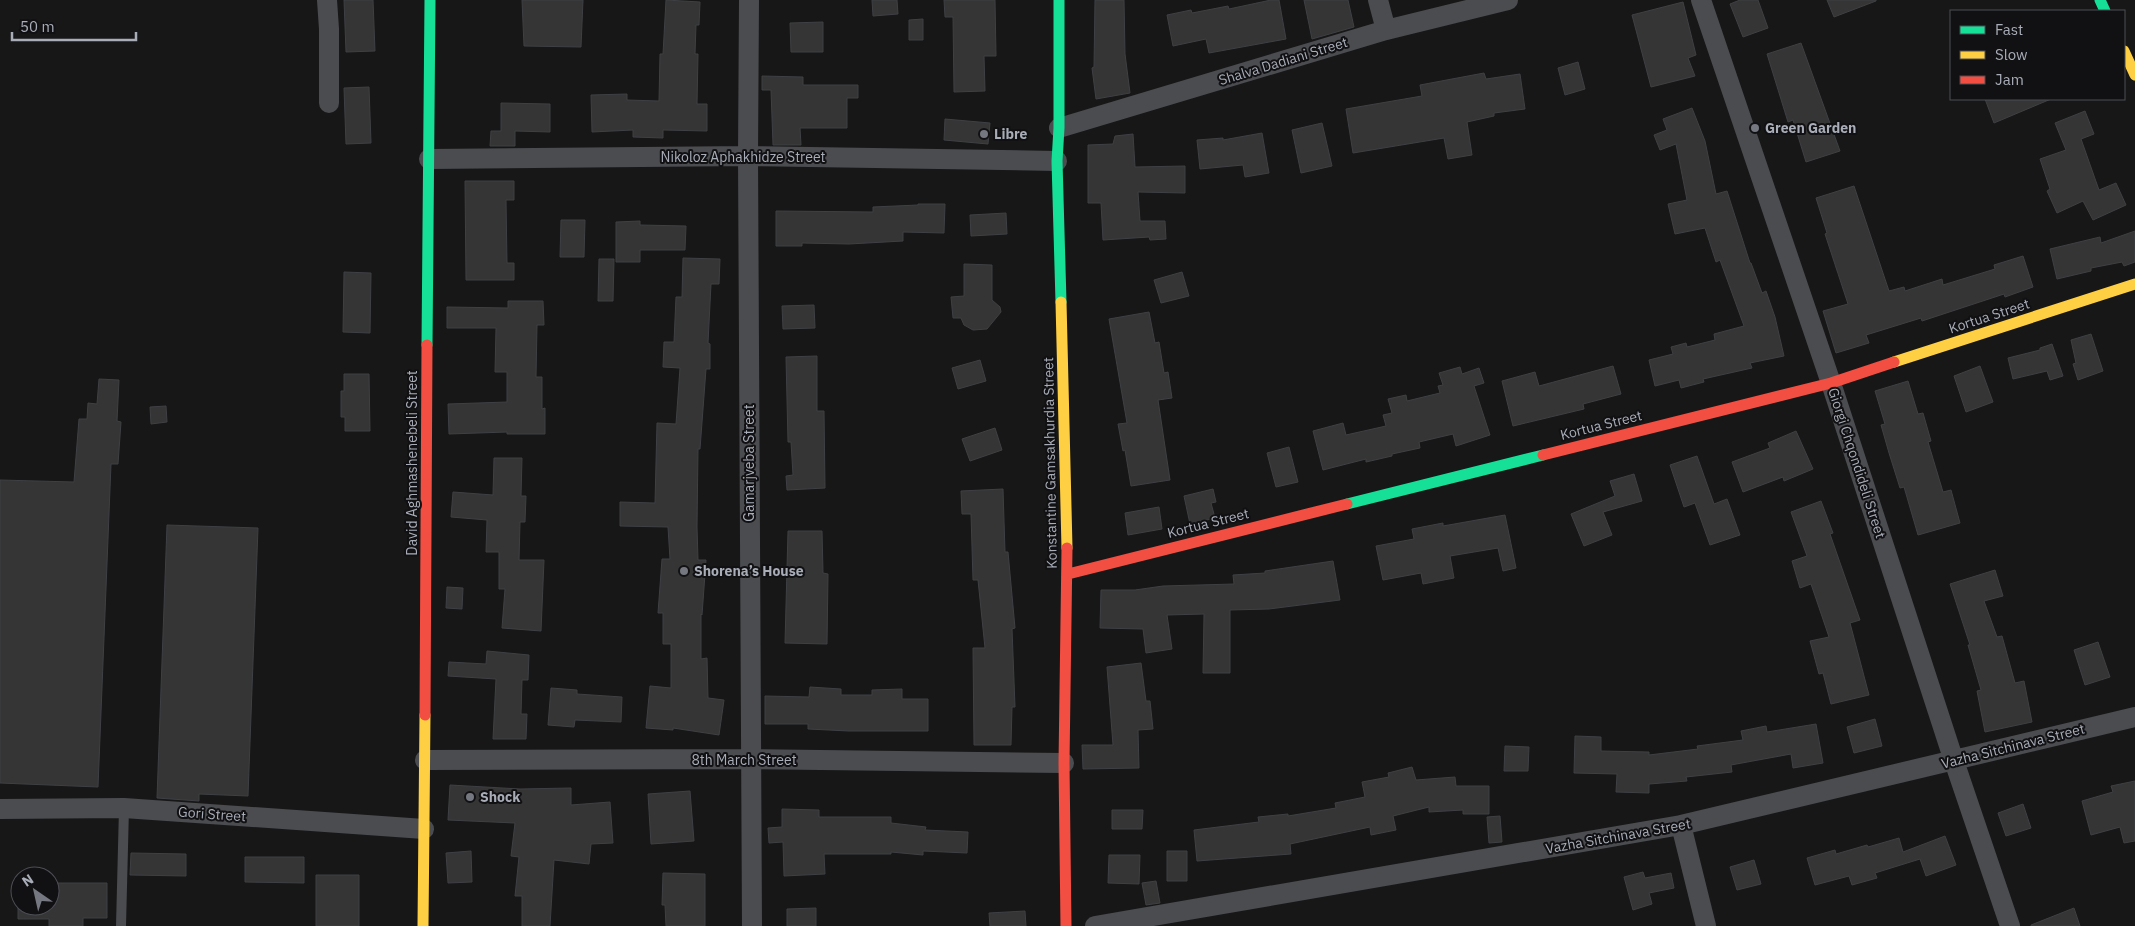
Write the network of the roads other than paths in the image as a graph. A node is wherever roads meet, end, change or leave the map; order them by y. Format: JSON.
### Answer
{"nodes":[{"id":1,"x":327,"y":0,"type":"edge"},
{"id":2,"x":430,"y":0,"type":"edge"},
{"id":3,"x":749,"y":0,"type":"edge"},
{"id":4,"x":1059,"y":0,"type":"edge"},
{"id":5,"x":1378,"y":0,"type":"edge"},
{"id":6,"x":1508,"y":0,"type":"edge"},
{"id":7,"x":1701,"y":0,"type":"edge"},
{"id":8,"x":1386,"y":30,"type":"junction"},
{"id":9,"x":2125,"y":52,"type":"edge"},
{"id":10,"x":2135,"y":74,"type":"edge"},
{"id":11,"x":329,"y":103,"type":"dead end"},
{"id":12,"x":1059,"y":128,"type":"junction"},
{"id":13,"x":748,"y":156,"type":"junction"},
{"id":14,"x":429,"y":159,"type":"junction"},
{"id":15,"x":1057,"y":161,"type":"junction"},
{"id":16,"x":2135,"y":284,"type":"edge"},
{"id":17,"x":1831,"y":383,"type":"junction"},
{"id":18,"x":1068,"y":574,"type":"junction"},
{"id":19,"x":2135,"y":717,"type":"edge"},
{"id":20,"x":750,"y":759,"type":"junction"},
{"id":21,"x":425,"y":760,"type":"junction"},
{"id":22,"x":1954,"y":761,"type":"junction"},
{"id":23,"x":1064,"y":763,"type":"junction"},
{"id":24,"x":124,"y":808,"type":"junction"},
{"id":25,"x":0,"y":809,"type":"edge"},
{"id":26,"x":1681,"y":825,"type":"junction"},
{"id":27,"x":424,"y":829,"type":"junction"},
{"id":28,"x":122,"y":926,"type":"edge"},
{"id":29,"x":423,"y":926,"type":"edge"},
{"id":30,"x":752,"y":926,"type":"edge"},
{"id":31,"x":1066,"y":926,"type":"edge"},
{"id":32,"x":1095,"y":926,"type":"edge"},
{"id":33,"x":1706,"y":926,"type":"edge"},
{"id":34,"x":2010,"y":926,"type":"edge"}],
"edges":[{"from":1,"to":11,"type":"street"},
{"from":2,"to":14,"type":"main road","name":"David Aghmashenebeli Street"},
{"from":3,"to":13,"type":"street","name":"Gamarjveba Street"},
{"from":4,"to":12,"type":"main road","name":"Konstantine Gamsakhurdia Street"},
{"from":5,"to":8,"type":"street"},
{"from":6,"to":8,"type":"street","name":"Shalva Dadiani Street"},
{"from":7,"to":17,"type":"street","name":"Giorgi Chqondideli Street"},
{"from":8,"to":12,"type":"street","name":"Shalva Dadiani Street"},
{"from":9,"to":10,"type":"main road"},
{"from":12,"to":15,"type":"main road","name":"Konstantine Gamsakhurdia Street"},
{"from":13,"to":14,"type":"street","name":"Nikoloz Aphakhidze Street"},
{"from":13,"to":15,"type":"street","name":"Nikoloz Aphakhidze Street"},
{"from":13,"to":20,"type":"street","name":"Gamarjveba Street"},
{"from":14,"to":21,"type":"main road","name":"David Aghmashenebeli Street"},
{"from":15,"to":18,"type":"main road","name":"Konstantine Gamsakhurdia Street"},
{"from":16,"to":17,"type":"main road","name":"Kortua Street"},
{"from":17,"to":18,"type":"main road","name":"Kortua Street"},
{"from":17,"to":22,"type":"street","name":"Giorgi Chqondideli Street"},
{"from":18,"to":23,"type":"main road","name":"Konstantine Gamsakhurdia Street"},
{"from":19,"to":22,"type":"street","name":"Vazha Sitchinava Street"},
{"from":20,"to":21,"type":"street","name":"8th March Street"},
{"from":20,"to":23,"type":"street","name":"8th March Street"},
{"from":20,"to":30,"type":"street","name":"Gamarjveba Street"},
{"from":21,"to":27,"type":"main road","name":"David Aghmashenebeli Street"},
{"from":22,"to":26,"type":"street","name":"Vazha Sitchinava Street"},
{"from":22,"to":34,"type":"street","name":"Giorgi Chqondideli Street"},
{"from":23,"to":31,"type":"main road","name":"Konstantine Gamsakhurdia Street"},
{"from":24,"to":25,"type":"street","name":"Gori Street"},
{"from":24,"to":27,"type":"street","name":"Gori Street"},
{"from":24,"to":28,"type":"lane"},
{"from":26,"to":32,"type":"street","name":"Vazha Sitchinava Street"},
{"from":26,"to":33,"type":"street"},
{"from":27,"to":29,"type":"main road","name":"David Aghmashenebeli Street"}]}
